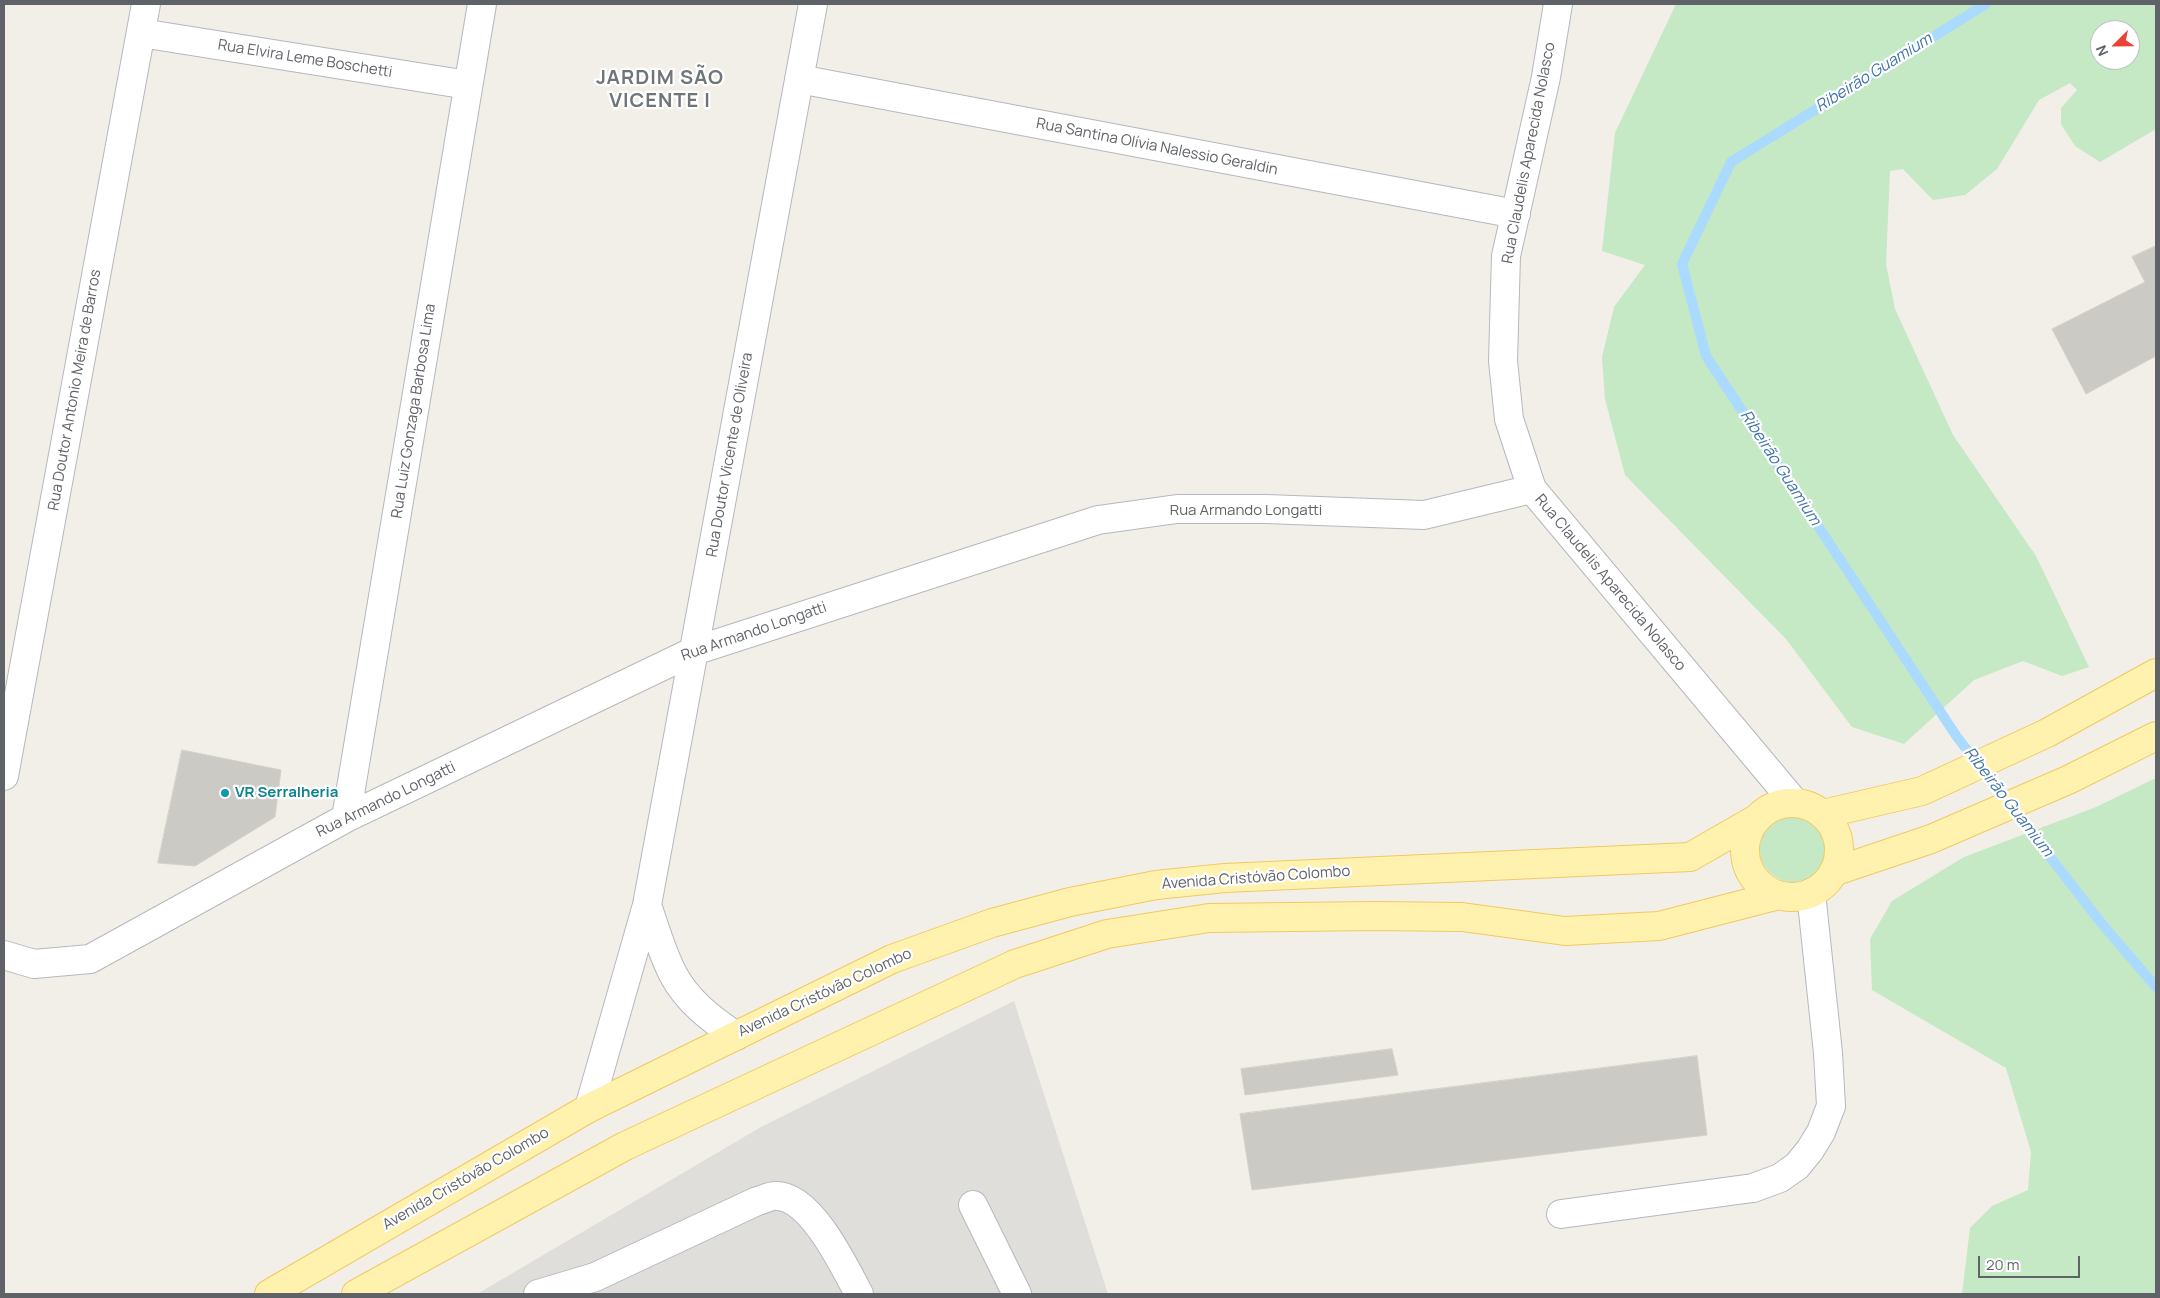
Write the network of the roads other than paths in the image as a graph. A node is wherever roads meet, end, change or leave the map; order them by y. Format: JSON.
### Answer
{"nodes":[{"id":1,"x":146,"y":4,"type":"edge"},
{"id":2,"x":482,"y":4,"type":"edge"},
{"id":3,"x":813,"y":4,"type":"edge"},
{"id":4,"x":1558,"y":4,"type":"edge"},
{"id":5,"x":141,"y":32,"type":"junction"},
{"id":6,"x":799,"y":79,"type":"junction"},
{"id":7,"x":468,"y":85,"type":"junction"},
{"id":8,"x":1516,"y":214,"type":"junction"},
{"id":9,"x":1532,"y":490,"type":"junction"},
{"id":10,"x":694,"y":650,"type":"junction"},
{"id":11,"x":2156,"y":673,"type":"edge"},
{"id":12,"x":2156,"y":736,"type":"edge"},
{"id":13,"x":4,"y":776,"type":"edge"},
{"id":14,"x":1794,"y":803,"type":"junction"},
{"id":15,"x":1823,"y":814,"type":"junction"},
{"id":16,"x":346,"y":818,"type":"junction"},
{"id":17,"x":1758,"y":818,"type":"junction"},
{"id":18,"x":1833,"y":872,"type":"junction"},
{"id":19,"x":1811,"y":893,"type":"junction"},
{"id":20,"x":1779,"y":895,"type":"junction"},
{"id":21,"x":646,"y":905,"type":"junction"},
{"id":22,"x":4,"y":955,"type":"edge"},
{"id":23,"x":736,"y":1036,"type":"junction"},
{"id":24,"x":589,"y":1108,"type":"junction"},
{"id":25,"x":973,"y":1205,"type":"dead end"},
{"id":26,"x":1561,"y":1214,"type":"dead end"},
{"id":27,"x":282,"y":1291,"type":"edge"},
{"id":28,"x":371,"y":1291,"type":"edge"},
{"id":29,"x":538,"y":1294,"type":"edge"},
{"id":30,"x":859,"y":1294,"type":"edge"},
{"id":31,"x":1017,"y":1294,"type":"edge"}],
"edges":[{"from":1,"to":5,"type":"street","name":"Rua Doutor Antonio Meira de Barros"},
{"from":2,"to":7,"type":"street","name":"Rua Luiz Gonzaga Barbosa Lima"},
{"from":3,"to":6,"type":"street","name":"Rua Doutor Vicente de Oliveira"},
{"from":4,"to":8,"type":"street","name":"Rua Claudelis Aparecida Nolasco"},
{"from":5,"to":7,"type":"street","name":"Rua Elvira Leme Boschetti"},
{"from":5,"to":13,"type":"street","name":"Rua Doutor Antonio Meira de Barros"},
{"from":6,"to":8,"type":"street","name":"Rua Santina Olívia Nalessio Geraldin"},
{"from":6,"to":10,"type":"street","name":"Rua Doutor Vicente de Oliveira"},
{"from":7,"to":16,"type":"street","name":"Rua Luiz Gonzaga Barbosa Lima"},
{"from":8,"to":9,"type":"street","name":"Rua Claudelis Aparecida Nolasco"},
{"from":9,"to":10,"type":"street","name":"Rua Armando Longatti"},
{"from":9,"to":14,"type":"street","name":"Rua Claudelis Aparecida Nolasco"},
{"from":10,"to":16,"type":"street","name":"Rua Armando Longatti"},
{"from":10,"to":21,"type":"street","name":"Rua Doutor Vicente de Oliveira"},
{"from":11,"to":15,"type":"main road"},
{"from":12,"to":18,"type":"main road"},
{"from":14,"to":15,"type":"main road"},
{"from":14,"to":17,"type":"main road"},
{"from":15,"to":18,"type":"main road"},
{"from":16,"to":22,"type":"street","name":"Rua Armando Longatti"},
{"from":17,"to":20,"type":"main road"},
{"from":17,"to":23,"type":"main road","name":"Avenida Cristóvão Colombo"},
{"from":18,"to":19,"type":"main road"},
{"from":19,"to":20,"type":"main road"},
{"from":19,"to":26,"type":"street"},
{"from":20,"to":28,"type":"main road"},
{"from":21,"to":23,"type":"street"},
{"from":21,"to":24,"type":"street","name":"Rua Doutor Vicente de Oliveira"},
{"from":23,"to":24,"type":"main road","name":"Avenida Cristóvão Colombo"},
{"from":24,"to":27,"type":"main road","name":"Avenida Cristóvão Colombo"},
{"from":25,"to":31,"type":"street"},
{"from":29,"to":30,"type":"street"}]}
